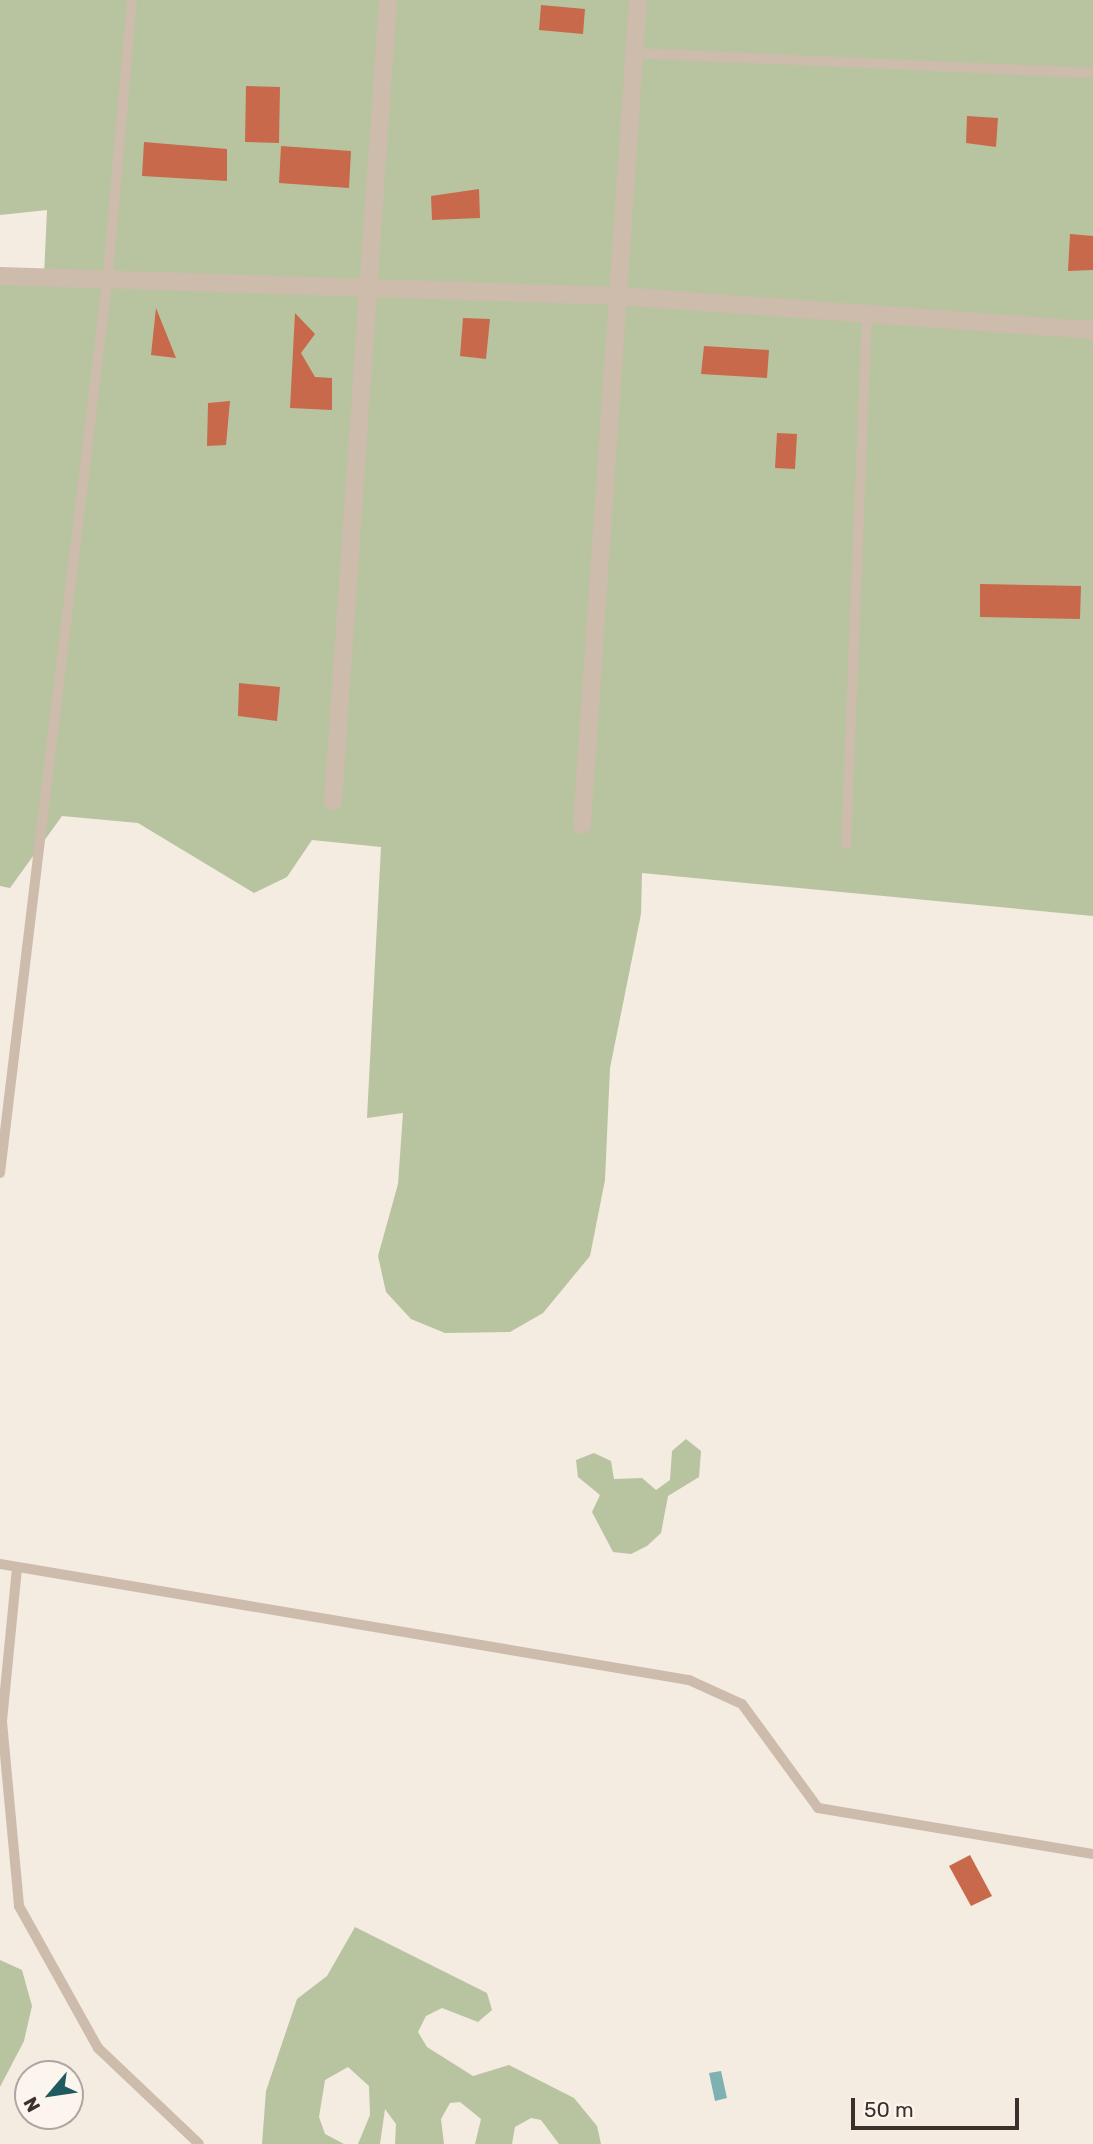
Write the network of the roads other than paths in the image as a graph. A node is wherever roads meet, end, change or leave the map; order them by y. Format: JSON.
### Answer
{"nodes":[{"id":1,"x":132,"y":0,"type":"edge"},
{"id":2,"x":388,"y":0,"type":"edge"},
{"id":3,"x":638,"y":0,"type":"edge"},
{"id":4,"x":634,"y":53,"type":"junction"},
{"id":5,"x":1093,"y":73,"type":"edge"},
{"id":6,"x":0,"y":276,"type":"edge"},
{"id":7,"x":107,"y":282,"type":"junction"},
{"id":8,"x":368,"y":287,"type":"junction"},
{"id":9,"x":618,"y":296,"type":"junction"},
{"id":10,"x":867,"y":313,"type":"junction"},
{"id":11,"x":1093,"y":330,"type":"edge"},
{"id":12,"x":332,"y":801,"type":"dead end"},
{"id":13,"x":582,"y":825,"type":"dead end"},
{"id":14,"x":846,"y":844,"type":"dead end"},
{"id":15,"x":0,"y":1173,"type":"edge"},
{"id":16,"x":0,"y":1564,"type":"edge"},
{"id":17,"x":17,"y":1568,"type":"junction"},
{"id":18,"x":1093,"y":1854,"type":"edge"},
{"id":19,"x":199,"y":2144,"type":"edge"}],
"edges":[{"from":1,"to":7,"type":"lane"},
{"from":2,"to":8,"type":"street"},
{"from":3,"to":4,"type":"street"},
{"from":4,"to":5,"type":"lane"},
{"from":4,"to":9,"type":"street"},
{"from":6,"to":7,"type":"street"},
{"from":7,"to":8,"type":"street"},
{"from":7,"to":15,"type":"lane"},
{"from":8,"to":9,"type":"street"},
{"from":8,"to":12,"type":"street"},
{"from":9,"to":10,"type":"street"},
{"from":9,"to":13,"type":"street"},
{"from":10,"to":11,"type":"street"},
{"from":10,"to":14,"type":"lane"},
{"from":16,"to":17,"type":"lane"},
{"from":17,"to":18,"type":"lane"},
{"from":17,"to":19,"type":"lane"}]}
